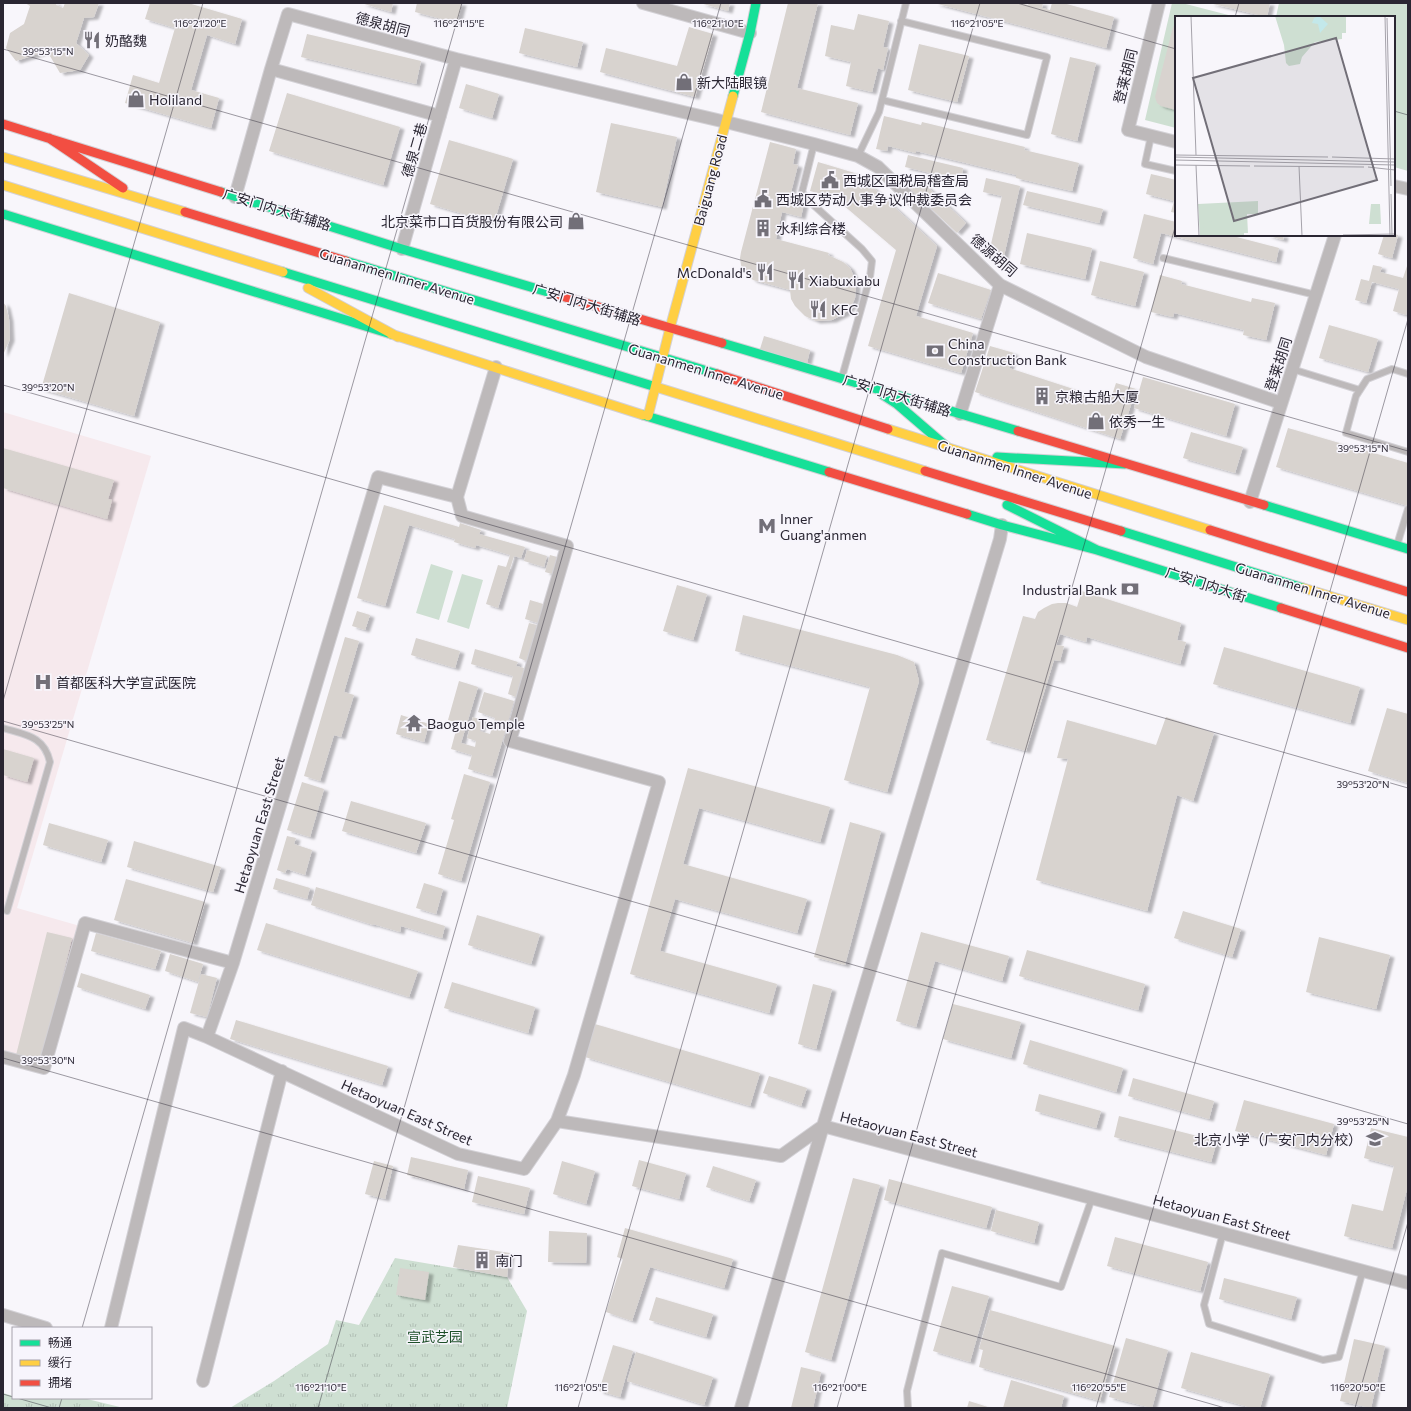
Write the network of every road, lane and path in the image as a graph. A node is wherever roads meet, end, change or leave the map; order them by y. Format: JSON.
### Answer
{"nodes":[{"id":1,"x":643,"y":3,"type":"edge"},
{"id":2,"x":756,"y":3,"type":"edge"},
{"id":3,"x":906,"y":3,"type":"edge"},
{"id":4,"x":1158,"y":3,"type":"edge"},
{"id":5,"x":901,"y":21,"type":"junction"},
{"id":6,"x":750,"y":33,"type":"junction"},
{"id":7,"x":456,"y":59,"type":"junction"},
{"id":8,"x":271,"y":69,"type":"junction"},
{"id":9,"x":882,"y":100,"type":"junction"},
{"id":10,"x":440,"y":116,"type":"junction"},
{"id":11,"x":726,"y":122,"type":"junction"},
{"id":12,"x":3,"y":124,"type":"edge"},
{"id":13,"x":1151,"y":136,"type":"junction"},
{"id":14,"x":49,"y":138,"type":"junction"},
{"id":15,"x":1175,"y":142,"type":"edge"},
{"id":16,"x":814,"y":144,"type":"junction"},
{"id":17,"x":858,"y":156,"type":"junction"},
{"id":18,"x":3,"y":157,"type":"edge"},
{"id":19,"x":1175,"y":171,"type":"edge"},
{"id":20,"x":3,"y":185,"type":"edge"},
{"id":21,"x":1395,"y":186,"type":"edge"},
{"id":22,"x":1408,"y":189,"type":"edge"},
{"id":23,"x":235,"y":197,"type":"junction"},
{"id":24,"x":140,"y":199,"type":"junction"},
{"id":25,"x":3,"y":214,"type":"edge"},
{"id":26,"x":1335,"y":236,"type":"edge"},
{"id":27,"x":402,"y":249,"type":"junction"},
{"id":28,"x":1163,"y":258,"type":"dead end"},
{"id":29,"x":274,"y":270,"type":"junction"},
{"id":30,"x":1000,"y":285,"type":"junction"},
{"id":31,"x":1316,"y":295,"type":"junction"},
{"id":32,"x":670,"y":328,"type":"junction"},
{"id":33,"x":398,"y":337,"type":"junction"},
{"id":34,"x":662,"y":357,"type":"junction"},
{"id":35,"x":496,"y":367,"type":"junction"},
{"id":36,"x":1292,"y":369,"type":"junction"},
{"id":37,"x":1408,"y":374,"type":"edge"},
{"id":38,"x":842,"y":378,"type":"junction"},
{"id":39,"x":655,"y":387,"type":"junction"},
{"id":40,"x":873,"y":387,"type":"junction"},
{"id":41,"x":1360,"y":390,"type":"junction"},
{"id":42,"x":1281,"y":402,"type":"junction"},
{"id":43,"x":960,"y":414,"type":"junction"},
{"id":44,"x":648,"y":416,"type":"junction"},
{"id":45,"x":948,"y":448,"type":"junction"},
{"id":46,"x":1408,"y":452,"type":"edge"},
{"id":47,"x":970,"y":456,"type":"junction"},
{"id":48,"x":1125,"y":464,"type":"junction"},
{"id":49,"x":964,"y":483,"type":"junction"},
{"id":50,"x":457,"y":497,"type":"junction"},
{"id":51,"x":1250,"y":502,"type":"junction"},
{"id":52,"x":1408,"y":512,"type":"edge"},
{"id":53,"x":1002,"y":525,"type":"junction"},
{"id":54,"x":1397,"y":545,"type":"junction"},
{"id":55,"x":1408,"y":549,"type":"edge"},
{"id":56,"x":1097,"y":550,"type":"junction"},
{"id":57,"x":1408,"y":592,"type":"edge"},
{"id":58,"x":1408,"y":620,"type":"edge"},
{"id":59,"x":1408,"y":648,"type":"edge"},
{"id":60,"x":3,"y":728,"type":"edge"},
{"id":61,"x":7,"y":911,"type":"dead end"},
{"id":62,"x":233,"y":963,"type":"junction"},
{"id":63,"x":206,"y":1037,"type":"junction"},
{"id":64,"x":3,"y":1057,"type":"edge"},
{"id":65,"x":282,"y":1071,"type":"junction"},
{"id":66,"x":557,"y":1121,"type":"junction"},
{"id":67,"x":823,"y":1126,"type":"junction"},
{"id":68,"x":1092,"y":1198,"type":"junction"},
{"id":69,"x":1223,"y":1233,"type":"junction"},
{"id":70,"x":1363,"y":1270,"type":"junction"},
{"id":71,"x":1408,"y":1283,"type":"edge"},
{"id":72,"x":3,"y":1315,"type":"edge"},
{"id":73,"x":43,"y":1327,"type":"edge"},
{"id":74,"x":111,"y":1327,"type":"edge"},
{"id":75,"x":203,"y":1381,"type":"dead end"},
{"id":76,"x":740,"y":1408,"type":"edge"},
{"id":77,"x":908,"y":1408,"type":"edge"}],
"edges":[{"from":1,"to":6,"type":"street"},
{"from":2,"to":6,"type":"main road","name":"Baiguang Road"},
{"from":3,"to":5,"type":"lane"},
{"from":4,"to":13,"type":"street","name":"登莱胡同"},
{"from":5,"to":9,"type":"lane"},
{"from":5,"to":9,"type":"lane"},
{"from":6,"to":11,"type":"main road","name":"Baiguang Road"},
{"from":7,"to":8,"type":"street","name":"德泉胡同"},
{"from":7,"to":10,"type":"street","name":"德泉二巷"},
{"from":7,"to":11,"type":"street","name":"德泉胡同"},
{"from":8,"to":10,"type":"street"},
{"from":8,"to":23,"type":"street","name":"德泉胡同"},
{"from":9,"to":17,"type":"lane"},
{"from":10,"to":27,"type":"street","name":"德泉二巷"},
{"from":11,"to":16,"type":"street","name":"德源胡同"},
{"from":11,"to":32,"type":"main road","name":"Baiguang Road"},
{"from":12,"to":14,"type":"main road"},
{"from":13,"to":15,"type":"street","name":"登莱胡同"},
{"from":13,"to":19,"type":"lane"},
{"from":14,"to":23,"type":"main road","name":"广安门内大街辅路"},
{"from":14,"to":24,"type":"main road"},
{"from":16,"to":17,"type":"street","name":"德源胡同"},
{"from":16,"to":38,"type":"lane"},
{"from":17,"to":30,"type":"street","name":"德源胡同"},
{"from":18,"to":24,"type":"main road","name":"Guananmen Inner Avenue"},
{"from":20,"to":29,"type":"main road","name":"Guananmen Inner Avenue"},
{"from":21,"to":22,"type":"street"},
{"from":23,"to":27,"type":"main road","name":"广安门内大街辅路"},
{"from":24,"to":34,"type":"main road","name":"Guananmen Inner Avenue"},
{"from":25,"to":33,"type":"main road"},
{"from":26,"to":31,"type":"street","name":"登莱胡同"},
{"from":27,"to":32,"type":"main road","name":"广安门内大街辅路"},
{"from":28,"to":31,"type":"lane"},
{"from":29,"to":33,"type":"main road"},
{"from":29,"to":39,"type":"main road","name":"Guananmen Inner Avenue"},
{"from":30,"to":42,"type":"street","name":"德源胡同"},
{"from":30,"to":43,"type":"street"},
{"from":31,"to":36,"type":"street","name":"登莱胡同"},
{"from":32,"to":34,"type":"main road","name":"Baiguang Road"},
{"from":32,"to":38,"type":"main road","name":"广安门内大街辅路"},
{"from":33,"to":35,"type":"main road"},
{"from":34,"to":39,"type":"main road","name":"Baiguang Road"},
{"from":34,"to":45,"type":"main road","name":"Guananmen Inner Avenue"},
{"from":35,"to":44,"type":"main road"},
{"from":35,"to":50,"type":"street"},
{"from":36,"to":41,"type":"lane"},
{"from":36,"to":42,"type":"street","name":"登莱胡同"},
{"from":37,"to":41,"type":"lane"},
{"from":38,"to":40,"type":"main road","name":"广安门内大街辅路"},
{"from":39,"to":44,"type":"main road","name":"Baiguang Road"},
{"from":39,"to":49,"type":"main road","name":"Guananmen Inner Avenue"},
{"from":40,"to":43,"type":"main road","name":"广安门内大街辅路"},
{"from":40,"to":45,"type":"main road"},
{"from":41,"to":46,"type":"lane"},
{"from":42,"to":51,"type":"street","name":"登莱胡同"},
{"from":43,"to":48,"type":"main road","name":"广安门内大街辅路"},
{"from":44,"to":53,"type":"main road"},
{"from":45,"to":47,"type":"main road","name":"Guananmen Inner Avenue"},
{"from":47,"to":48,"type":"main road"},
{"from":47,"to":57,"type":"main road","name":"Guananmen Inner Avenue"},
{"from":48,"to":51,"type":"main road"},
{"from":49,"to":56,"type":"main road"},
{"from":49,"to":58,"type":"main road","name":"Guananmen Inner Avenue"},
{"from":50,"to":62,"type":"street","name":"Hetaoyuan East Street"},
{"from":50,"to":66,"type":"street"},
{"from":51,"to":54,"type":"main road"},
{"from":52,"to":54,"type":"lane"},
{"from":53,"to":56,"type":"main road","name":"广安门内大街"},
{"from":53,"to":67,"type":"street"},
{"from":54,"to":55,"type":"main road"},
{"from":56,"to":59,"type":"main road","name":"广安门内大街"},
{"from":60,"to":61,"type":"lane"},
{"from":62,"to":63,"type":"street","name":"Hetaoyuan East Street"},
{"from":62,"to":64,"type":"street"},
{"from":63,"to":65,"type":"street","name":"Hetaoyuan East Street"},
{"from":63,"to":74,"type":"street"},
{"from":65,"to":66,"type":"street","name":"Hetaoyuan East Street"},
{"from":65,"to":75,"type":"street"},
{"from":66,"to":67,"type":"street","name":"Hetaoyuan East Street"},
{"from":67,"to":68,"type":"street","name":"Hetaoyuan East Street"},
{"from":67,"to":76,"type":"street"},
{"from":68,"to":69,"type":"street","name":"Hetaoyuan East Street"},
{"from":68,"to":77,"type":"lane"},
{"from":69,"to":70,"type":"street","name":"Hetaoyuan East Street"},
{"from":69,"to":70,"type":"lane"},
{"from":70,"to":71,"type":"street","name":"Hetaoyuan East Street"},
{"from":72,"to":73,"type":"street"}]}
